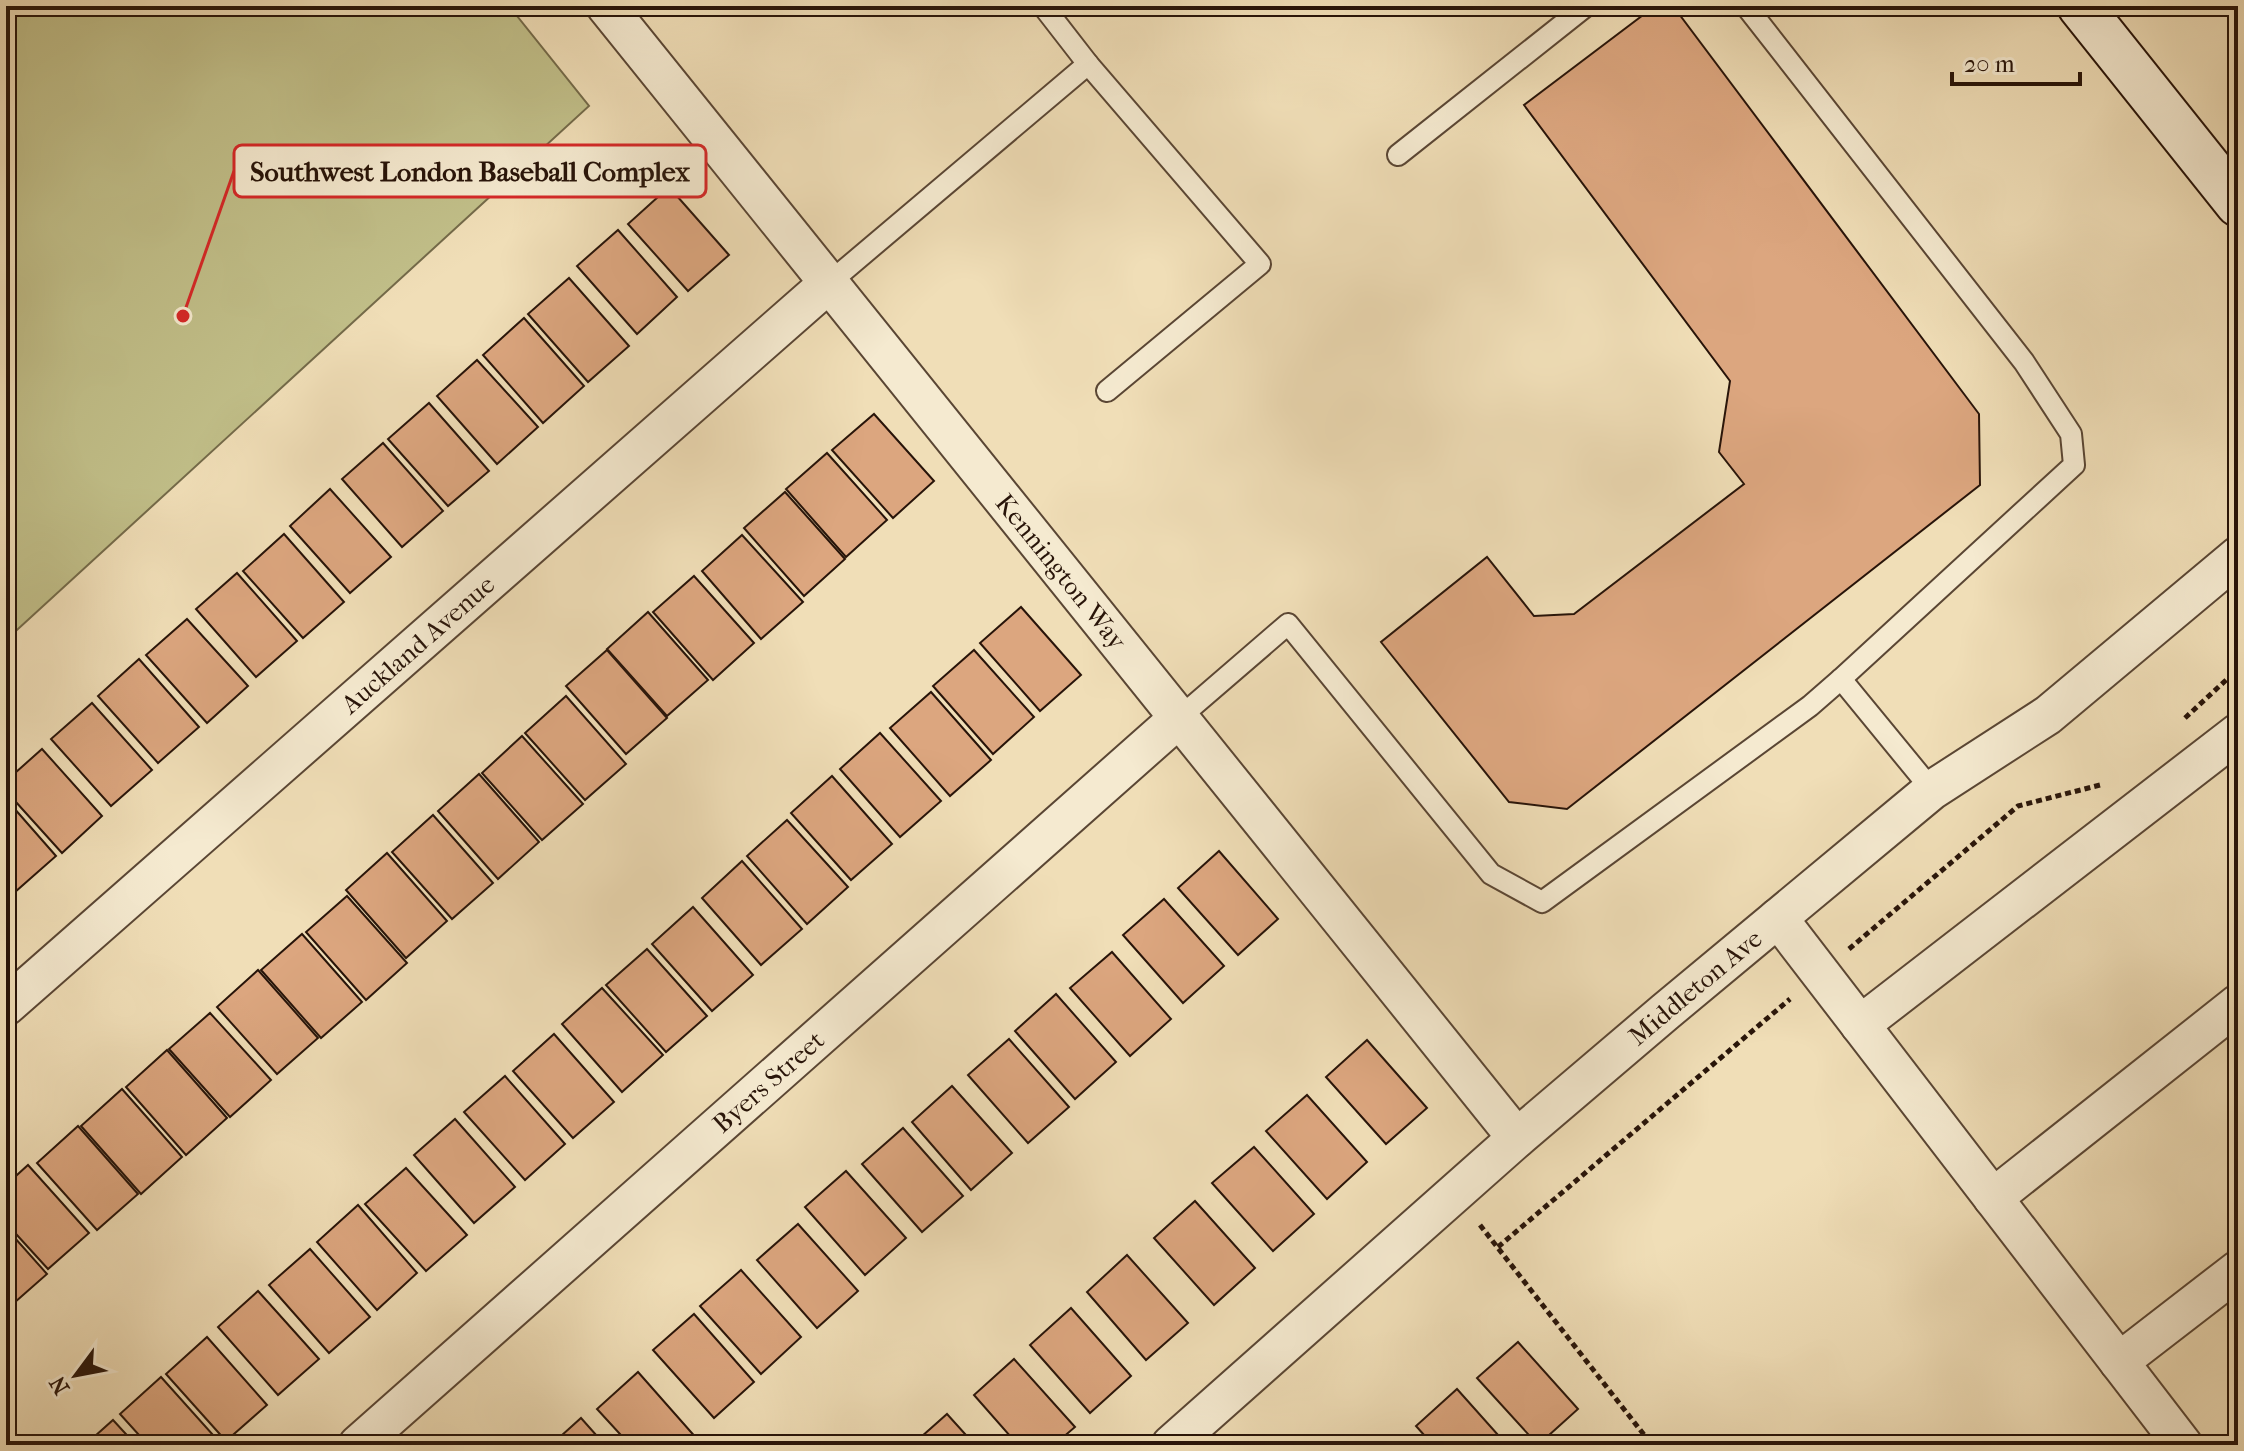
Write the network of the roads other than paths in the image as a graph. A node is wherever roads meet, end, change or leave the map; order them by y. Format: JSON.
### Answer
{"nodes":[{"id":1,"x":606,"y":6,"type":"edge"},
{"id":2,"x":1043,"y":6,"type":"edge"},
{"id":3,"x":1586,"y":6,"type":"edge"},
{"id":4,"x":1746,"y":6,"type":"edge"},
{"id":5,"x":2080,"y":6,"type":"edge"},
{"id":6,"x":1088,"y":64,"type":"junction"},
{"id":7,"x":1398,"y":155,"type":"dead end"},
{"id":8,"x":2238,"y":204,"type":"edge"},
{"id":9,"x":829,"y":283,"type":"junction"},
{"id":10,"x":1107,"y":391,"type":"dead end"},
{"id":11,"x":2238,"y":556,"type":"edge"},
{"id":12,"x":1841,"y":679,"type":"junction"},
{"id":13,"x":1179,"y":718,"type":"junction"},
{"id":14,"x":2238,"y":733,"type":"edge"},
{"id":15,"x":1932,"y":790,"type":"junction"},
{"id":16,"x":1778,"y":918,"type":"junction"},
{"id":17,"x":2238,"y":1004,"type":"edge"},
{"id":18,"x":6,"y":1006,"type":"edge"},
{"id":19,"x":1860,"y":1025,"type":"junction"},
{"id":20,"x":1517,"y":1138,"type":"junction"},
{"id":21,"x":1993,"y":1198,"type":"junction"},
{"id":22,"x":2238,"y":1270,"type":"edge"},
{"id":23,"x":2119,"y":1362,"type":"junction"},
{"id":24,"x":358,"y":1445,"type":"edge"},
{"id":25,"x":1171,"y":1445,"type":"edge"},
{"id":26,"x":2183,"y":1445,"type":"edge"}],
"edges":[{"from":1,"to":9,"type":"street","name":"Kennington Way"},
{"from":2,"to":6,"type":"lane"},
{"from":3,"to":7,"type":"lane"},
{"from":4,"to":12,"type":"lane"},
{"from":5,"to":8,"type":"main road"},
{"from":6,"to":9,"type":"lane"},
{"from":6,"to":10,"type":"lane"},
{"from":9,"to":13,"type":"street","name":"Kennington Way"},
{"from":9,"to":18,"type":"street","name":"Auckland Avenue"},
{"from":11,"to":15,"type":"street","name":"Middleton Ave"},
{"from":12,"to":13,"type":"lane"},
{"from":12,"to":15,"type":"lane"},
{"from":13,"to":20,"type":"street","name":"Kennington Way"},
{"from":13,"to":24,"type":"street","name":"Byers Street"},
{"from":14,"to":19,"type":"street"},
{"from":15,"to":16,"type":"street","name":"Middleton Ave"},
{"from":16,"to":19,"type":"street"},
{"from":16,"to":20,"type":"street","name":"Middleton Ave"},
{"from":17,"to":21,"type":"street"},
{"from":19,"to":21,"type":"street"},
{"from":20,"to":25,"type":"street","name":"Middleton Ave"},
{"from":21,"to":23,"type":"street"},
{"from":22,"to":23,"type":"street"},
{"from":23,"to":26,"type":"street"}]}
